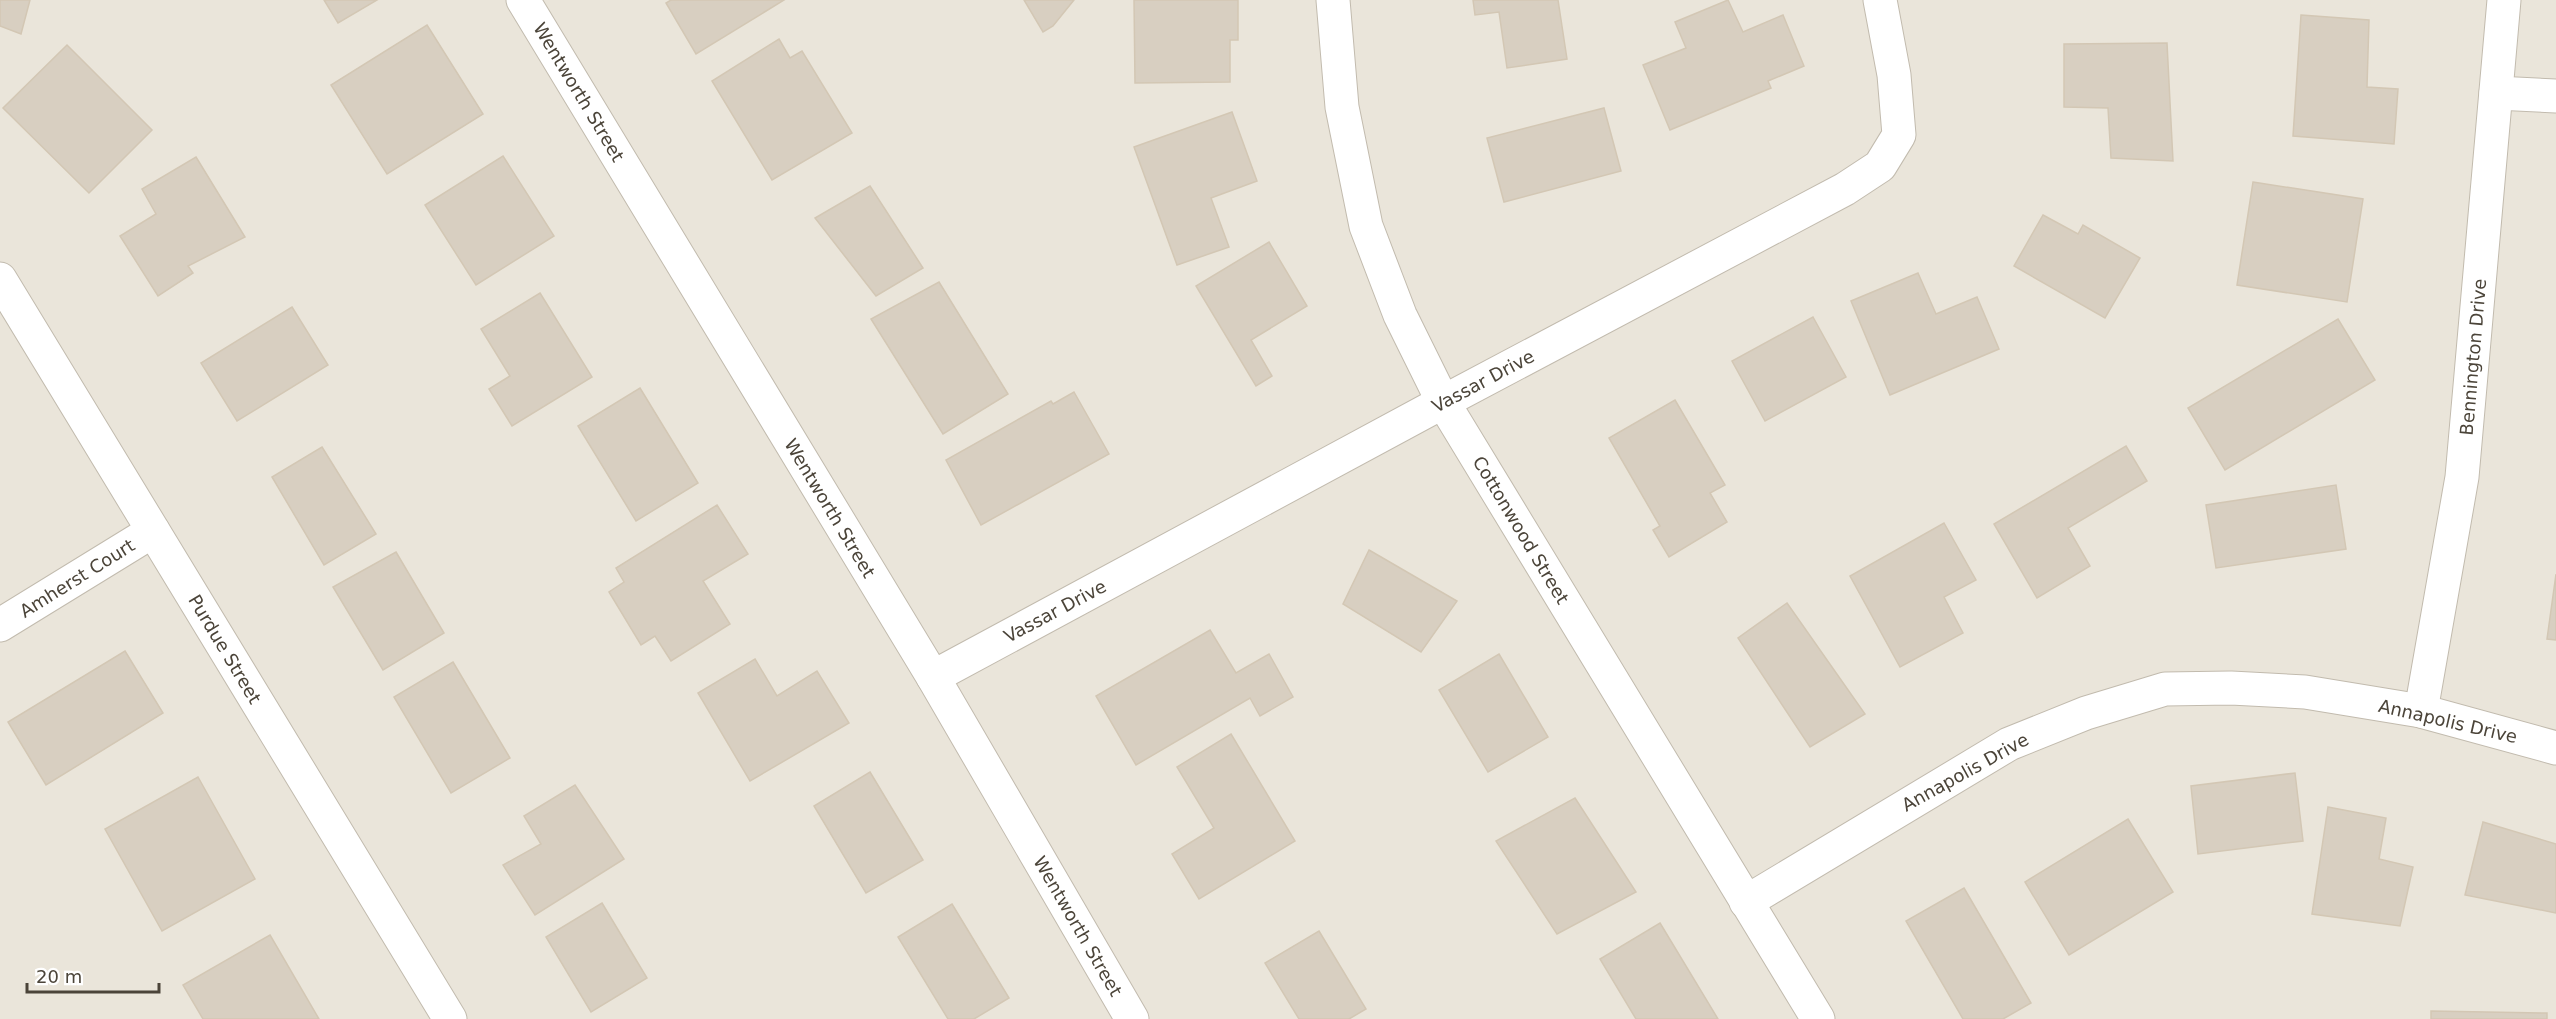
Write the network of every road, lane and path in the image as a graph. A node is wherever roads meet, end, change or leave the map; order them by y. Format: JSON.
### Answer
{"nodes":[{"id":1,"x":523,"y":0,"type":"edge"},
{"id":2,"x":1333,"y":0,"type":"edge"},
{"id":3,"x":1880,"y":0,"type":"edge"},
{"id":4,"x":2504,"y":0,"type":"edge"},
{"id":5,"x":2496,"y":93,"type":"junction"},
{"id":6,"x":2556,"y":96,"type":"edge"},
{"id":7,"x":0,"y":279,"type":"edge"},
{"id":8,"x":1443,"y":402,"type":"junction"},
{"id":9,"x":153,"y":531,"type":"junction"},
{"id":10,"x":0,"y":625,"type":"edge"},
{"id":11,"x":933,"y":677,"type":"junction"},
{"id":12,"x":2421,"y":711,"type":"junction"},
{"id":13,"x":2556,"y":748,"type":"edge"},
{"id":14,"x":1746,"y":902,"type":"junction"},
{"id":15,"x":450,"y":1019,"type":"edge"},
{"id":16,"x":1132,"y":1019,"type":"edge"},
{"id":17,"x":1818,"y":1019,"type":"edge"}],
"edges":[{"from":1,"to":11,"type":"street","name":"Wentworth Street"},
{"from":2,"to":8,"type":"street","name":"Cottonwood Street"},
{"from":3,"to":8,"type":"street","name":"Vassar Drive"},
{"from":4,"to":5,"type":"street","name":"Bennington Drive"},
{"from":5,"to":6,"type":"street"},
{"from":5,"to":12,"type":"street","name":"Bennington Drive"},
{"from":7,"to":9,"type":"street","name":"Purdue Street"},
{"from":8,"to":11,"type":"street","name":"Vassar Drive"},
{"from":8,"to":14,"type":"street","name":"Cottonwood Street"},
{"from":9,"to":10,"type":"street","name":"Amherst Court"},
{"from":9,"to":15,"type":"street","name":"Purdue Street"},
{"from":11,"to":16,"type":"street","name":"Wentworth Street"},
{"from":12,"to":13,"type":"street","name":"Annapolis Drive"},
{"from":12,"to":14,"type":"street","name":"Annapolis Drive"},
{"from":14,"to":17,"type":"street","name":"Cottonwood Street"}]}
